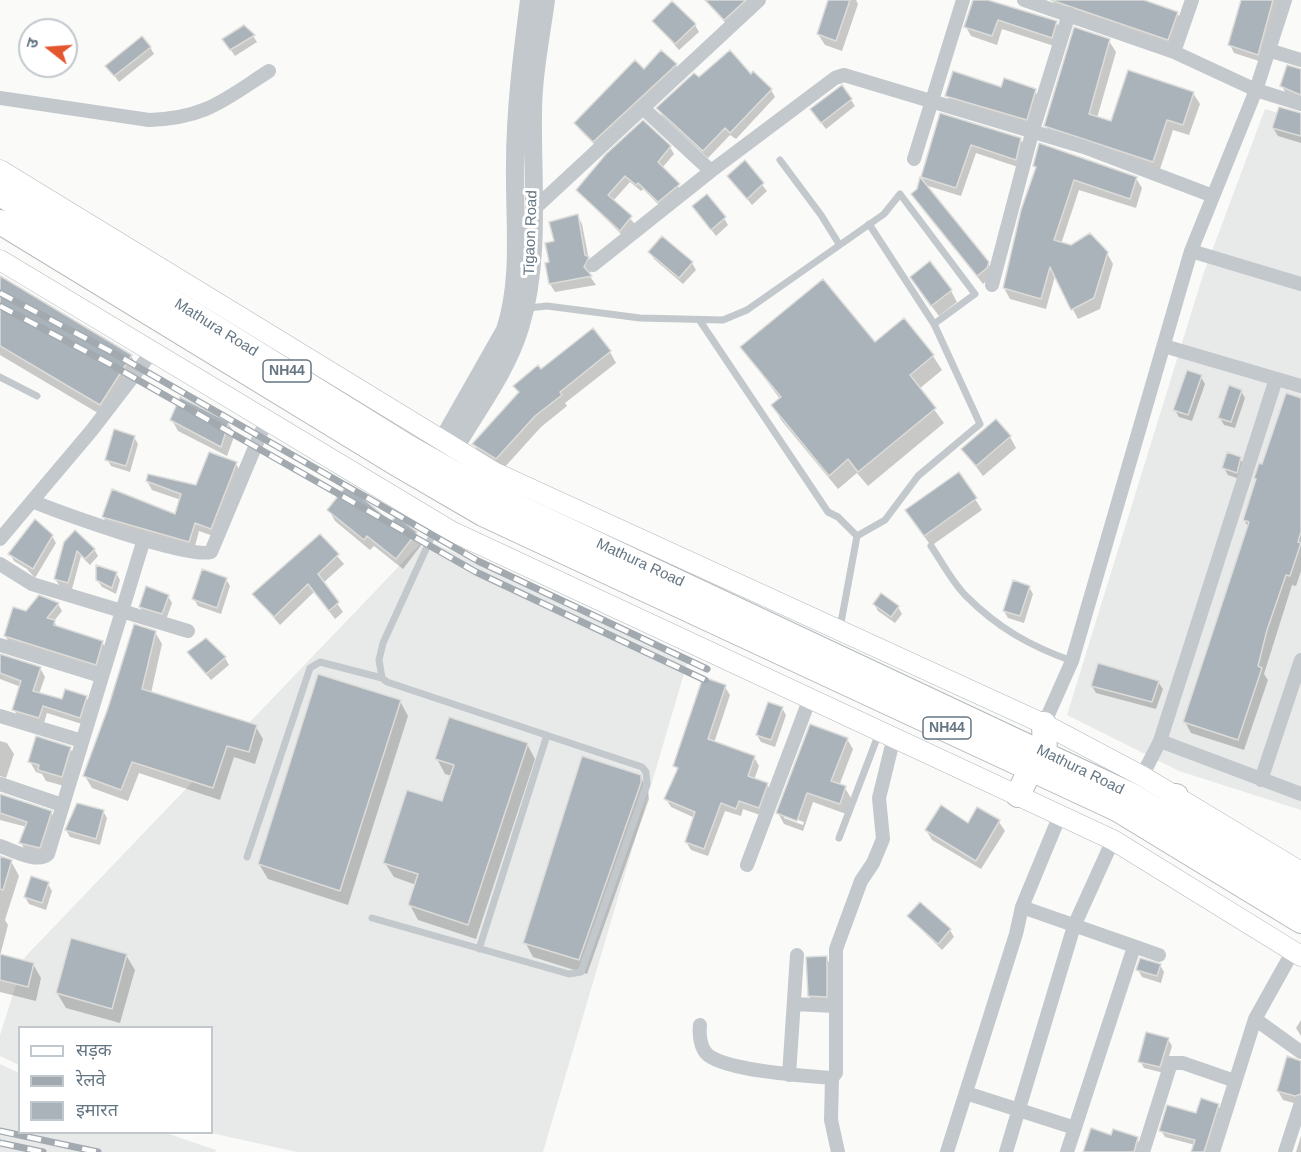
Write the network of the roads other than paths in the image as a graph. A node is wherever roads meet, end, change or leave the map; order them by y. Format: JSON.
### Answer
{"nodes":[{"id":1,"x":529,"y":0,"type":"edge"},
{"id":2,"x":546,"y":0,"type":"edge"},
{"id":3,"x":759,"y":0,"type":"edge"},
{"id":4,"x":963,"y":0,"type":"edge"},
{"id":5,"x":1024,"y":0,"type":"edge"},
{"id":6,"x":1191,"y":0,"type":"edge"},
{"id":7,"x":1285,"y":0,"type":"edge"},
{"id":8,"x":1069,"y":14,"type":"junction"},
{"id":9,"x":1269,"y":50,"type":"junction"},
{"id":10,"x":1174,"y":52,"type":"junction"},
{"id":11,"x":1301,"y":60,"type":"edge"},
{"id":12,"x":269,"y":71,"type":"dead end"},
{"id":13,"x":1256,"y":90,"type":"junction"},
{"id":14,"x":0,"y":98,"type":"edge"},
{"id":15,"x":933,"y":103,"type":"junction"},
{"id":16,"x":1301,"y":104,"type":"edge"},
{"id":17,"x":644,"y":109,"type":"junction"},
{"id":18,"x":1032,"y":133,"type":"junction"},
{"id":19,"x":914,"y":159,"type":"dead end"},
{"id":20,"x":780,"y":160,"type":"dead end"},
{"id":21,"x":0,"y":170,"type":"edge"},
{"id":22,"x":711,"y":171,"type":"junction"},
{"id":23,"x":0,"y":194,"type":"edge"},
{"id":24,"x":1213,"y":196,"type":"junction"},
{"id":25,"x":533,"y":210,"type":"junction"},
{"id":26,"x":0,"y":222,"type":"edge"},
{"id":27,"x":869,"y":224,"type":"junction"},
{"id":28,"x":839,"y":244,"type":"junction"},
{"id":29,"x":1191,"y":251,"type":"junction"},
{"id":30,"x":0,"y":260,"type":"edge"},
{"id":31,"x":593,"y":265,"type":"dead end"},
{"id":32,"x":1301,"y":284,"type":"edge"},
{"id":33,"x":992,"y":285,"type":"dead end"},
{"id":34,"x":518,"y":309,"type":"junction"},
{"id":35,"x":700,"y":321,"type":"junction"},
{"id":36,"x":934,"y":324,"type":"junction"},
{"id":37,"x":1164,"y":346,"type":"junction"},
{"id":38,"x":152,"y":352,"type":"junction"},
{"id":39,"x":0,"y":377,"type":"edge"},
{"id":40,"x":1276,"y":379,"type":"junction"},
{"id":41,"x":1301,"y":386,"type":"edge"},
{"id":42,"x":37,"y":396,"type":"dead end"},
{"id":43,"x":266,"y":421,"type":"junction"},
{"id":44,"x":448,"y":444,"type":"junction"},
{"id":45,"x":34,"y":502,"type":"junction"},
{"id":46,"x":438,"y":524,"type":"junction"},
{"id":47,"x":857,"y":536,"type":"junction"},
{"id":48,"x":0,"y":539,"type":"edge"},
{"id":49,"x":144,"y":539,"type":"junction"},
{"id":50,"x":931,"y":546,"type":"dead end"},
{"id":51,"x":581,"y":547,"type":"junction"},
{"id":52,"x":0,"y":564,"type":"edge"},
{"id":53,"x":121,"y":610,"type":"junction"},
{"id":54,"x":839,"y":631,"type":"junction"},
{"id":55,"x":188,"y":632,"type":"dead end"},
{"id":56,"x":0,"y":645,"type":"edge"},
{"id":57,"x":1301,"y":660,"type":"edge"},
{"id":58,"x":1072,"y":661,"type":"junction"},
{"id":59,"x":101,"y":676,"type":"junction"},
{"id":60,"x":382,"y":678,"type":"junction"},
{"id":61,"x":1298,"y":679,"type":"edge"},
{"id":62,"x":810,"y":698,"type":"junction"},
{"id":63,"x":0,"y":716,"type":"edge"},
{"id":64,"x":1044,"y":724,"type":"junction"},
{"id":65,"x":887,"y":734,"type":"junction"},
{"id":66,"x":547,"y":735,"type":"junction"},
{"id":67,"x":82,"y":741,"type":"junction"},
{"id":68,"x":1160,"y":741,"type":"junction"},
{"id":69,"x":1038,"y":761,"type":"junction"},
{"id":70,"x":1142,"y":776,"type":"junction"},
{"id":71,"x":1261,"y":780,"type":"junction"},
{"id":72,"x":0,"y":784,"type":"edge"},
{"id":73,"x":1301,"y":794,"type":"edge"},
{"id":74,"x":1018,"y":795,"type":"junction"},
{"id":75,"x":1170,"y":805,"type":"junction"},
{"id":76,"x":62,"y":806,"type":"junction"},
{"id":77,"x":1060,"y":815,"type":"junction"},
{"id":78,"x":839,"y":838,"type":"dead end"},
{"id":79,"x":1113,"y":840,"type":"junction"},
{"id":80,"x":0,"y":846,"type":"edge"},
{"id":81,"x":247,"y":857,"type":"dead end"},
{"id":82,"x":747,"y":865,"type":"dead end"},
{"id":83,"x":1301,"y":872,"type":"edge"},
{"id":84,"x":1301,"y":895,"type":"edge"},
{"id":85,"x":1022,"y":907,"type":"junction"},
{"id":86,"x":372,"y":918,"type":"dead end"},
{"id":87,"x":1301,"y":921,"type":"edge"},
{"id":88,"x":1074,"y":926,"type":"junction"},
{"id":89,"x":1134,"y":946,"type":"junction"},
{"id":90,"x":479,"y":949,"type":"junction"},
{"id":91,"x":1297,"y":954,"type":"edge"},
{"id":92,"x":797,"y":955,"type":"dead end"},
{"id":93,"x":1159,"y":955,"type":"dead end"},
{"id":94,"x":794,"y":1004,"type":"junction"},
{"id":95,"x":836,"y":1006,"type":"junction"},
{"id":96,"x":1255,"y":1019,"type":"junction"},
{"id":97,"x":700,"y":1025,"type":"dead end"},
{"id":98,"x":1301,"y":1052,"type":"edge"},
{"id":99,"x":789,"y":1076,"type":"junction"},
{"id":100,"x":832,"y":1078,"type":"junction"},
{"id":101,"x":1235,"y":1081,"type":"junction"},
{"id":102,"x":966,"y":1093,"type":"junction"},
{"id":103,"x":1301,"y":1103,"type":"edge"},
{"id":104,"x":1019,"y":1110,"type":"junction"},
{"id":105,"x":1075,"y":1128,"type":"junction"},
{"id":106,"x":838,"y":1152,"type":"edge"},
{"id":107,"x":947,"y":1152,"type":"edge"},
{"id":108,"x":1006,"y":1152,"type":"edge"},
{"id":109,"x":1067,"y":1152,"type":"edge"},
{"id":110,"x":1143,"y":1152,"type":"edge"},
{"id":111,"x":1213,"y":1152,"type":"edge"},
{"id":112,"x":1285,"y":1152,"type":"edge"}],
"edges":[{"from":1,"to":34,"type":"street","name":"Tigaon Road"},
{"from":2,"to":25,"type":"street","name":"Tigaon Road"},
{"from":3,"to":17,"type":"street"},
{"from":4,"to":15,"type":"street"},
{"from":5,"to":8,"type":"street"},
{"from":6,"to":10,"type":"street"},
{"from":7,"to":9,"type":"street"},
{"from":8,"to":10,"type":"street"},
{"from":8,"to":18,"type":"street"},
{"from":9,"to":11,"type":"street"},
{"from":9,"to":13,"type":"street"},
{"from":10,"to":13,"type":"street"},
{"from":12,"to":14,"type":"street"},
{"from":13,"to":16,"type":"street"},
{"from":13,"to":24,"type":"street"},
{"from":15,"to":18,"type":"street"},
{"from":15,"to":19,"type":"street"},
{"from":15,"to":22,"type":"street"},
{"from":17,"to":22,"type":"street"},
{"from":17,"to":25,"type":"street"},
{"from":18,"to":24,"type":"street"},
{"from":18,"to":33,"type":"street"},
{"from":20,"to":28,"type":"lane"},
{"from":21,"to":44,"type":"main road"},
{"from":22,"to":31,"type":"street"},
{"from":23,"to":51,"type":"highway","name":"Mathura Road","number":"NH44"},
{"from":24,"to":29,"type":"street"},
{"from":25,"to":34,"type":"street","name":"Tigaon Road"},
{"from":26,"to":51,"type":"highway","name":"Mathura Road","number":"NH44"},
{"from":27,"to":28,"type":"lane"},
{"from":27,"to":36,"type":"lane"},
{"from":27,"to":36,"type":"lane"},
{"from":28,"to":35,"type":"lane"},
{"from":29,"to":32,"type":"street"},
{"from":29,"to":37,"type":"street"},
{"from":30,"to":38,"type":"main road"},
{"from":34,"to":35,"type":"lane"},
{"from":34,"to":44,"type":"street","name":"Tigaon Road"},
{"from":35,"to":47,"type":"lane"},
{"from":36,"to":47,"type":"lane"},
{"from":37,"to":40,"type":"street"},
{"from":37,"to":58,"type":"street"},
{"from":38,"to":43,"type":"main road"},
{"from":38,"to":45,"type":"street"},
{"from":39,"to":42,"type":"lane"},
{"from":40,"to":41,"type":"street"},
{"from":40,"to":68,"type":"street"},
{"from":43,"to":46,"type":"main road"},
{"from":43,"to":49,"type":"street"},
{"from":44,"to":54,"type":"main road"},
{"from":45,"to":48,"type":"street"},
{"from":45,"to":49,"type":"street"},
{"from":46,"to":60,"type":"lane"},
{"from":46,"to":62,"type":"main road"},
{"from":47,"to":54,"type":"lane"},
{"from":49,"to":53,"type":"street"},
{"from":50,"to":58,"type":"lane"},
{"from":51,"to":69,"type":"highway","name":"Mathura Road","number":"NH44"},
{"from":52,"to":53,"type":"street"},
{"from":53,"to":55,"type":"street"},
{"from":53,"to":59,"type":"street"},
{"from":54,"to":64,"type":"main road"},
{"from":56,"to":59,"type":"street"},
{"from":57,"to":61,"type":"street"},
{"from":58,"to":64,"type":"street"},
{"from":59,"to":67,"type":"street"},
{"from":60,"to":66,"type":"lane"},
{"from":60,"to":81,"type":"lane"},
{"from":61,"to":71,"type":"street"},
{"from":62,"to":65,"type":"main road"},
{"from":62,"to":82,"type":"street"},
{"from":63,"to":67,"type":"street"},
{"from":64,"to":69,"type":"highway"},
{"from":64,"to":70,"type":"main road"},
{"from":65,"to":74,"type":"main road"},
{"from":65,"to":78,"type":"lane"},
{"from":65,"to":95,"type":"street"},
{"from":66,"to":90,"type":"lane"},
{"from":66,"to":90,"type":"lane"},
{"from":67,"to":76,"type":"street"},
{"from":68,"to":70,"type":"street"},
{"from":68,"to":71,"type":"street"},
{"from":69,"to":74,"type":"highway"},
{"from":69,"to":75,"type":"highway","name":"Mathura Road","number":"NH44"},
{"from":69,"to":87,"type":"highway","name":"Mathura Road","number":"NH44"},
{"from":70,"to":75,"type":"main road"},
{"from":71,"to":73,"type":"street"},
{"from":72,"to":76,"type":"street"},
{"from":74,"to":77,"type":"main road"},
{"from":75,"to":83,"type":"main road"},
{"from":75,"to":84,"type":"highway","name":"Mathura Road","number":"NH44"},
{"from":76,"to":80,"type":"street"},
{"from":77,"to":79,"type":"main road"},
{"from":77,"to":85,"type":"street"},
{"from":79,"to":88,"type":"street"},
{"from":79,"to":91,"type":"main road"},
{"from":85,"to":88,"type":"street"},
{"from":85,"to":102,"type":"street"},
{"from":86,"to":90,"type":"lane"},
{"from":88,"to":89,"type":"street"},
{"from":88,"to":104,"type":"street"},
{"from":89,"to":93,"type":"street"},
{"from":89,"to":105,"type":"street"},
{"from":91,"to":96,"type":"street"},
{"from":92,"to":94,"type":"street"},
{"from":94,"to":95,"type":"street"},
{"from":94,"to":99,"type":"street"},
{"from":95,"to":100,"type":"street"},
{"from":96,"to":98,"type":"street"},
{"from":96,"to":101,"type":"street"},
{"from":97,"to":99,"type":"street"},
{"from":99,"to":100,"type":"street"},
{"from":100,"to":106,"type":"street"},
{"from":101,"to":110,"type":"street"},
{"from":101,"to":111,"type":"street"},
{"from":102,"to":104,"type":"street"},
{"from":102,"to":107,"type":"street"},
{"from":103,"to":112,"type":"street"},
{"from":104,"to":105,"type":"street"},
{"from":104,"to":108,"type":"street"},
{"from":105,"to":109,"type":"street"}]}
